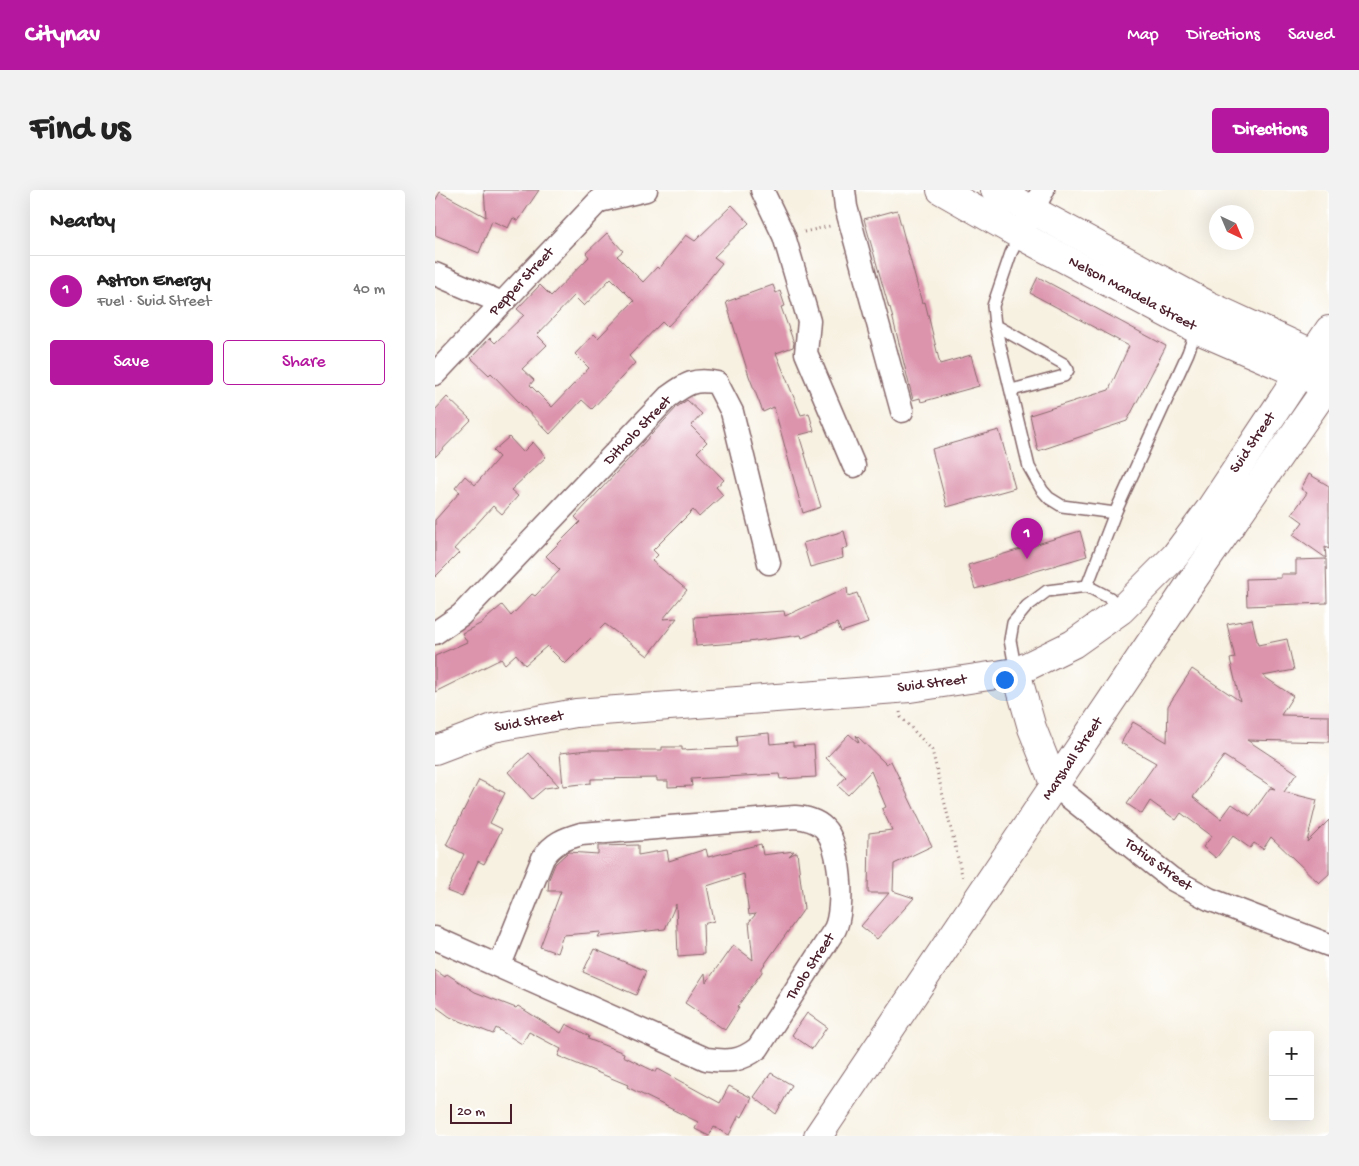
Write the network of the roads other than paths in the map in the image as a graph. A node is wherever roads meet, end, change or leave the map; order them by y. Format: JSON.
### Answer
{"nodes":[{"id":1,"x":646,"y":190,"type":"edge"},
{"id":2,"x":762,"y":190,"type":"edge"},
{"id":3,"x":844,"y":190,"type":"edge"},
{"id":4,"x":941,"y":190,"type":"edge"},
{"id":5,"x":995,"y":190,"type":"edge"},
{"id":6,"x":604,"y":196,"type":"edge"},
{"id":7,"x":1038,"y":200,"type":"edge"},
{"id":8,"x":1020,"y":235,"type":"junction"},
{"id":9,"x":1140,"y":268,"type":"junction"},
{"id":10,"x":435,"y":274,"type":"edge"},
{"id":11,"x":1128,"y":293,"type":"junction"},
{"id":12,"x":502,"y":303,"type":"junction"},
{"id":13,"x":1202,"y":317,"type":"junction"},
{"id":14,"x":995,"y":325,"type":"junction"},
{"id":15,"x":1329,"y":330,"type":"edge"},
{"id":16,"x":435,"y":374,"type":"edge"},
{"id":17,"x":1321,"y":374,"type":"edge"},
{"id":18,"x":1011,"y":390,"type":"junction"},
{"id":19,"x":901,"y":411,"type":"dead end"},
{"id":20,"x":854,"y":466,"type":"dead end"},
{"id":21,"x":1115,"y":513,"type":"junction"},
{"id":22,"x":769,"y":563,"type":"dead end"},
{"id":23,"x":1087,"y":586,"type":"junction"},
{"id":24,"x":1121,"y":610,"type":"junction"},
{"id":25,"x":435,"y":633,"type":"edge"},
{"id":26,"x":1016,"y":672,"type":"junction"},
{"id":27,"x":435,"y":750,"type":"edge"},
{"id":28,"x":1055,"y":786,"type":"junction"},
{"id":29,"x":435,"y":938,"type":"edge"},
{"id":30,"x":1329,"y":946,"type":"edge"},
{"id":31,"x":500,"y":965,"type":"junction"},
{"id":32,"x":818,"y":1136,"type":"edge"}],
"edges":[{"from":1,"to":6,"type":"street"},
{"from":2,"to":20,"type":"street"},
{"from":3,"to":19,"type":"street"},
{"from":4,"to":8,"type":"street","name":"Nelson Mandela Street"},
{"from":5,"to":7,"type":"street","name":"Nelson Mandela Street"},
{"from":6,"to":12,"type":"street","name":"Pepper Street"},
{"from":7,"to":8,"type":"street"},
{"from":7,"to":9,"type":"street","name":"Nelson Mandela Street"},
{"from":8,"to":11,"type":"street","name":"Nelson Mandela Street"},
{"from":8,"to":14,"type":"lane"},
{"from":9,"to":11,"type":"street"},
{"from":9,"to":13,"type":"street","name":"Nelson Mandela Street"},
{"from":10,"to":12,"type":"street"},
{"from":11,"to":13,"type":"street","name":"Nelson Mandela Street"},
{"from":12,"to":16,"type":"street","name":"Pepper Street"},
{"from":13,"to":17,"type":"street","name":"Nelson Mandela Street"},
{"from":13,"to":21,"type":"lane"},
{"from":14,"to":18,"type":"lane"},
{"from":14,"to":18,"type":"lane"},
{"from":15,"to":17,"type":"street","name":"Marshall Street"},
{"from":17,"to":24,"type":"street","name":"Suid Street"},
{"from":17,"to":28,"type":"street","name":"Marshall Street"},
{"from":18,"to":21,"type":"lane"},
{"from":21,"to":23,"type":"lane"},
{"from":22,"to":25,"type":"street","name":"Ditholo Street"},
{"from":23,"to":24,"type":"lane"},
{"from":23,"to":26,"type":"lane"},
{"from":24,"to":26,"type":"street","name":"Suid Street"},
{"from":26,"to":27,"type":"street","name":"Suid Street"},
{"from":26,"to":28,"type":"street"},
{"from":28,"to":30,"type":"street","name":"Totius Street"},
{"from":28,"to":32,"type":"street","name":"Marshall Street"},
{"from":29,"to":31,"type":"street","name":"Tholo Street"},
{"from":31,"to":31,"type":"street","name":"Tholo Street"}]}
